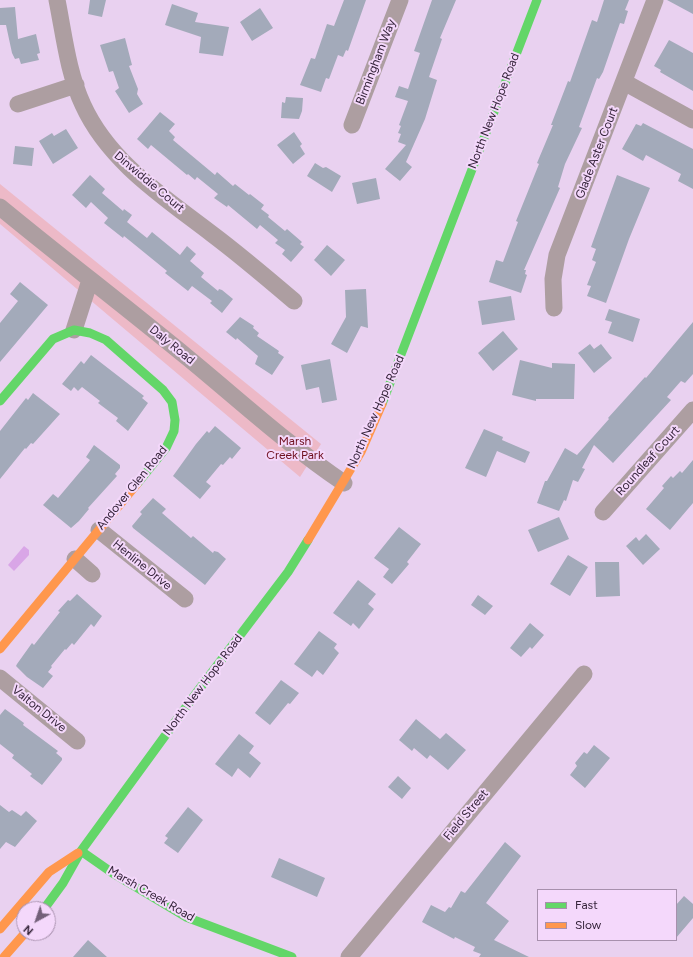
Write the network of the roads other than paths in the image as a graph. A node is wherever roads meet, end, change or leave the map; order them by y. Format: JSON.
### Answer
{"nodes":[{"id":1,"x":57,"y":0,"type":"edge"},
{"id":2,"x":400,"y":0,"type":"edge"},
{"id":3,"x":655,"y":0,"type":"edge"},
{"id":4,"x":534,"y":2,"type":"edge"},
{"id":5,"x":624,"y":82,"type":"junction"},
{"id":6,"x":76,"y":85,"type":"junction"},
{"id":7,"x":18,"y":104,"type":"dead end"},
{"id":8,"x":693,"y":120,"type":"edge"},
{"id":9,"x":352,"y":124,"type":"dead end"},
{"id":10,"x":0,"y":206,"type":"edge"},
{"id":11,"x":90,"y":280,"type":"junction"},
{"id":12,"x":294,"y":301,"type":"dead end"},
{"id":13,"x":554,"y":308,"type":"dead end"},
{"id":14,"x":74,"y":330,"type":"junction"},
{"id":15,"x":0,"y":400,"type":"edge"},
{"id":16,"x":693,"y":410,"type":"edge"},
{"id":17,"x":344,"y":483,"type":"junction"},
{"id":18,"x":603,"y":512,"type":"dead end"},
{"id":19,"x":99,"y":530,"type":"junction"},
{"id":20,"x":75,"y":559,"type":"junction"},
{"id":21,"x":92,"y":574,"type":"dead end"},
{"id":22,"x":185,"y":600,"type":"dead end"},
{"id":23,"x":0,"y":649,"type":"edge"},
{"id":24,"x":584,"y":674,"type":"dead end"},
{"id":25,"x":0,"y":678,"type":"edge"},
{"id":26,"x":77,"y":741,"type":"dead end"},
{"id":27,"x":81,"y":851,"type":"junction"},
{"id":28,"x":50,"y":901,"type":"edge"},
{"id":29,"x":0,"y":929,"type":"edge"},
{"id":30,"x":18,"y":941,"type":"edge"},
{"id":31,"x":4,"y":957,"type":"edge"},
{"id":32,"x":292,"y":957,"type":"edge"},
{"id":33,"x":349,"y":957,"type":"edge"}],
"edges":[{"from":1,"to":6,"type":"street","name":"Dinwiddie Court"},
{"from":2,"to":9,"type":"street","name":"Birmingham Way"},
{"from":3,"to":5,"type":"street","name":"Glade Aster Court"},
{"from":4,"to":17,"type":"main road","name":"North New Hope Road"},
{"from":5,"to":8,"type":"street"},
{"from":5,"to":13,"type":"street","name":"Glade Aster Court"},
{"from":6,"to":7,"type":"street"},
{"from":6,"to":12,"type":"street","name":"Dinwiddie Court"},
{"from":10,"to":11,"type":"street","name":"Daly Road"},
{"from":11,"to":14,"type":"street"},
{"from":11,"to":17,"type":"street","name":"Daly Road"},
{"from":14,"to":15,"type":"main road"},
{"from":14,"to":19,"type":"main road","name":"Andover Glen Road"},
{"from":16,"to":18,"type":"street","name":"Roundleaf Court"},
{"from":17,"to":27,"type":"main road","name":"North New Hope Road"},
{"from":19,"to":20,"type":"main road","name":"Andover Glen Road"},
{"from":19,"to":22,"type":"street","name":"Henline Drive"},
{"from":20,"to":21,"type":"street"},
{"from":20,"to":23,"type":"main road","name":"Andover Glen Road"},
{"from":24,"to":33,"type":"street","name":"Field Street"},
{"from":25,"to":26,"type":"street","name":"Valton Drive"},
{"from":27,"to":28,"type":"main road","name":"North New Hope Road"},
{"from":27,"to":29,"type":"main road","name":"North New Hope Road"},
{"from":27,"to":32,"type":"main road","name":"Marsh Creek Road"},
{"from":30,"to":31,"type":"main road"}]}
